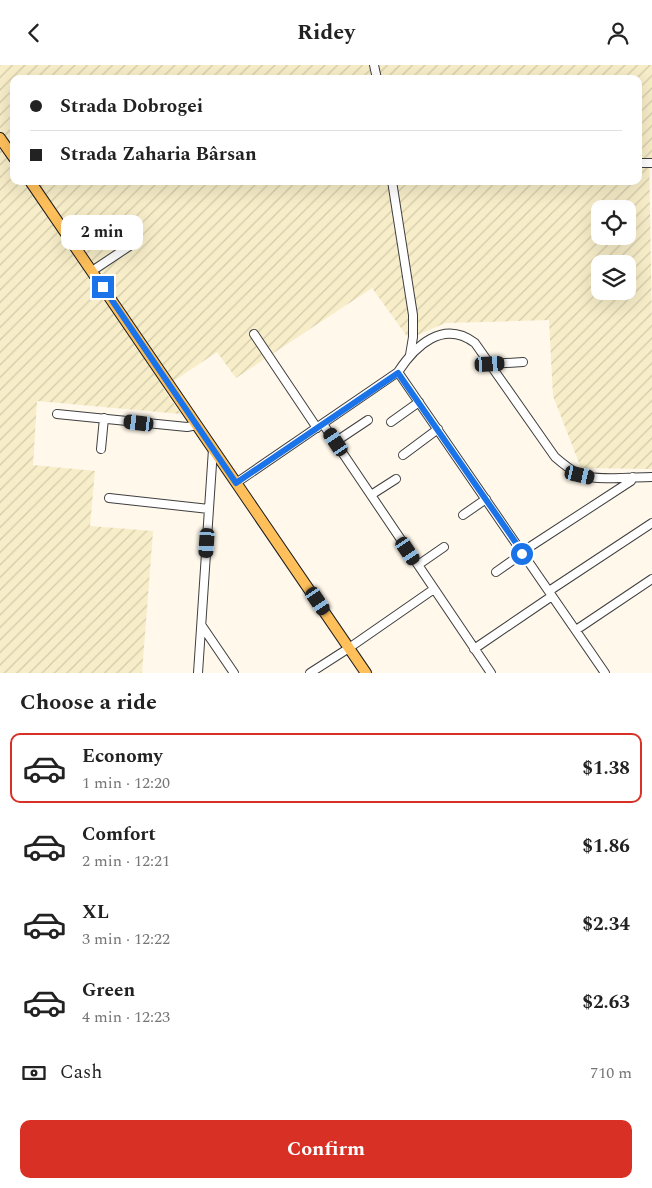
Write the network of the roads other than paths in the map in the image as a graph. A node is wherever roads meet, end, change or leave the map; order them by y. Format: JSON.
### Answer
{"nodes":[{"id":1,"x":0,"y":138,"type":"edge"},
{"id":2,"x":10,"y":152,"type":"edge"},
{"id":3,"x":33,"y":185,"type":"edge"},
{"id":4,"x":393,"y":185,"type":"edge"},
{"id":5,"x":132,"y":245,"type":"dead end"},
{"id":6,"x":92,"y":271,"type":"junction"},
{"id":7,"x":254,"y":335,"type":"dead end"},
{"id":8,"x":410,"y":355,"type":"junction"},
{"id":9,"x":523,"y":362,"type":"dead end"},
{"id":10,"x":490,"y":364,"type":"junction"},
{"id":11,"x":398,"y":373,"type":"junction"},
{"id":12,"x":419,"y":402,"type":"junction"},
{"id":13,"x":58,"y":413,"type":"dead end"},
{"id":14,"x":104,"y":418,"type":"junction"},
{"id":15,"x":368,"y":420,"type":"dead end"},
{"id":16,"x":391,"y":421,"type":"dead end"},
{"id":17,"x":197,"y":425,"type":"junction"},
{"id":18,"x":320,"y":426,"type":"junction"},
{"id":19,"x":438,"y":429,"type":"junction"},
{"id":20,"x":336,"y":442,"type":"junction"},
{"id":21,"x":101,"y":449,"type":"dead end"},
{"id":22,"x":213,"y":449,"type":"junction"},
{"id":23,"x":403,"y":455,"type":"dead end"},
{"id":24,"x":633,"y":477,"type":"junction"},
{"id":25,"x":652,"y":477,"type":"edge"},
{"id":26,"x":396,"y":479,"type":"dead end"},
{"id":27,"x":236,"y":483,"type":"junction"},
{"id":28,"x":371,"y":495,"type":"junction"},
{"id":29,"x":109,"y":498,"type":"dead end"},
{"id":30,"x":486,"y":499,"type":"junction"},
{"id":31,"x":209,"y":509,"type":"junction"},
{"id":32,"x":463,"y":515,"type":"dead end"},
{"id":33,"x":652,"y":523,"type":"edge"},
{"id":34,"x":444,"y":547,"type":"dead end"},
{"id":35,"x":522,"y":553,"type":"junction"},
{"id":36,"x":418,"y":565,"type":"junction"},
{"id":37,"x":496,"y":572,"type":"dead end"},
{"id":38,"x":652,"y":579,"type":"edge"},
{"id":39,"x":434,"y":589,"type":"junction"},
{"id":40,"x":551,"y":593,"type":"junction"},
{"id":41,"x":202,"y":625,"type":"junction"},
{"id":42,"x":576,"y":630,"type":"junction"},
{"id":43,"x":349,"y":648,"type":"junction"},
{"id":44,"x":474,"y":649,"type":"junction"},
{"id":45,"x":602,"y":672,"type":"edge"},
{"id":46,"x":198,"y":673,"type":"edge"},
{"id":47,"x":234,"y":673,"type":"edge"},
{"id":48,"x":310,"y":673,"type":"edge"},
{"id":49,"x":366,"y":673,"type":"edge"},
{"id":50,"x":491,"y":673,"type":"edge"}],
"edges":[{"from":1,"to":2,"type":"main road"},
{"from":3,"to":6,"type":"main road"},
{"from":4,"to":8,"type":"street"},
{"from":5,"to":6,"type":"street"},
{"from":6,"to":17,"type":"main road"},
{"from":7,"to":18,"type":"street"},
{"from":8,"to":10,"type":"street"},
{"from":8,"to":11,"type":"street"},
{"from":9,"to":10,"type":"street"},
{"from":10,"to":24,"type":"street"},
{"from":11,"to":12,"type":"street"},
{"from":11,"to":18,"type":"street"},
{"from":12,"to":16,"type":"street"},
{"from":12,"to":19,"type":"street"},
{"from":13,"to":14,"type":"street"},
{"from":14,"to":17,"type":"street"},
{"from":14,"to":21,"type":"street"},
{"from":15,"to":20,"type":"street"},
{"from":17,"to":22,"type":"main road"},
{"from":18,"to":20,"type":"street"},
{"from":18,"to":27,"type":"street"},
{"from":19,"to":23,"type":"street"},
{"from":19,"to":30,"type":"street"},
{"from":20,"to":28,"type":"street"},
{"from":22,"to":27,"type":"main road"},
{"from":22,"to":31,"type":"street"},
{"from":24,"to":25,"type":"street"},
{"from":24,"to":35,"type":"street"},
{"from":26,"to":28,"type":"street"},
{"from":27,"to":43,"type":"main road"},
{"from":28,"to":36,"type":"street"},
{"from":29,"to":31,"type":"street"},
{"from":30,"to":32,"type":"street"},
{"from":30,"to":35,"type":"street"},
{"from":31,"to":41,"type":"street"},
{"from":33,"to":40,"type":"street"},
{"from":34,"to":36,"type":"street"},
{"from":35,"to":37,"type":"street"},
{"from":35,"to":40,"type":"street"},
{"from":36,"to":39,"type":"street"},
{"from":38,"to":42,"type":"street"},
{"from":39,"to":43,"type":"street"},
{"from":39,"to":44,"type":"street"},
{"from":40,"to":42,"type":"street"},
{"from":40,"to":44,"type":"street"},
{"from":41,"to":46,"type":"street"},
{"from":41,"to":47,"type":"street"},
{"from":42,"to":45,"type":"street"},
{"from":43,"to":48,"type":"street"},
{"from":43,"to":49,"type":"main road"},
{"from":44,"to":50,"type":"street"}]}
